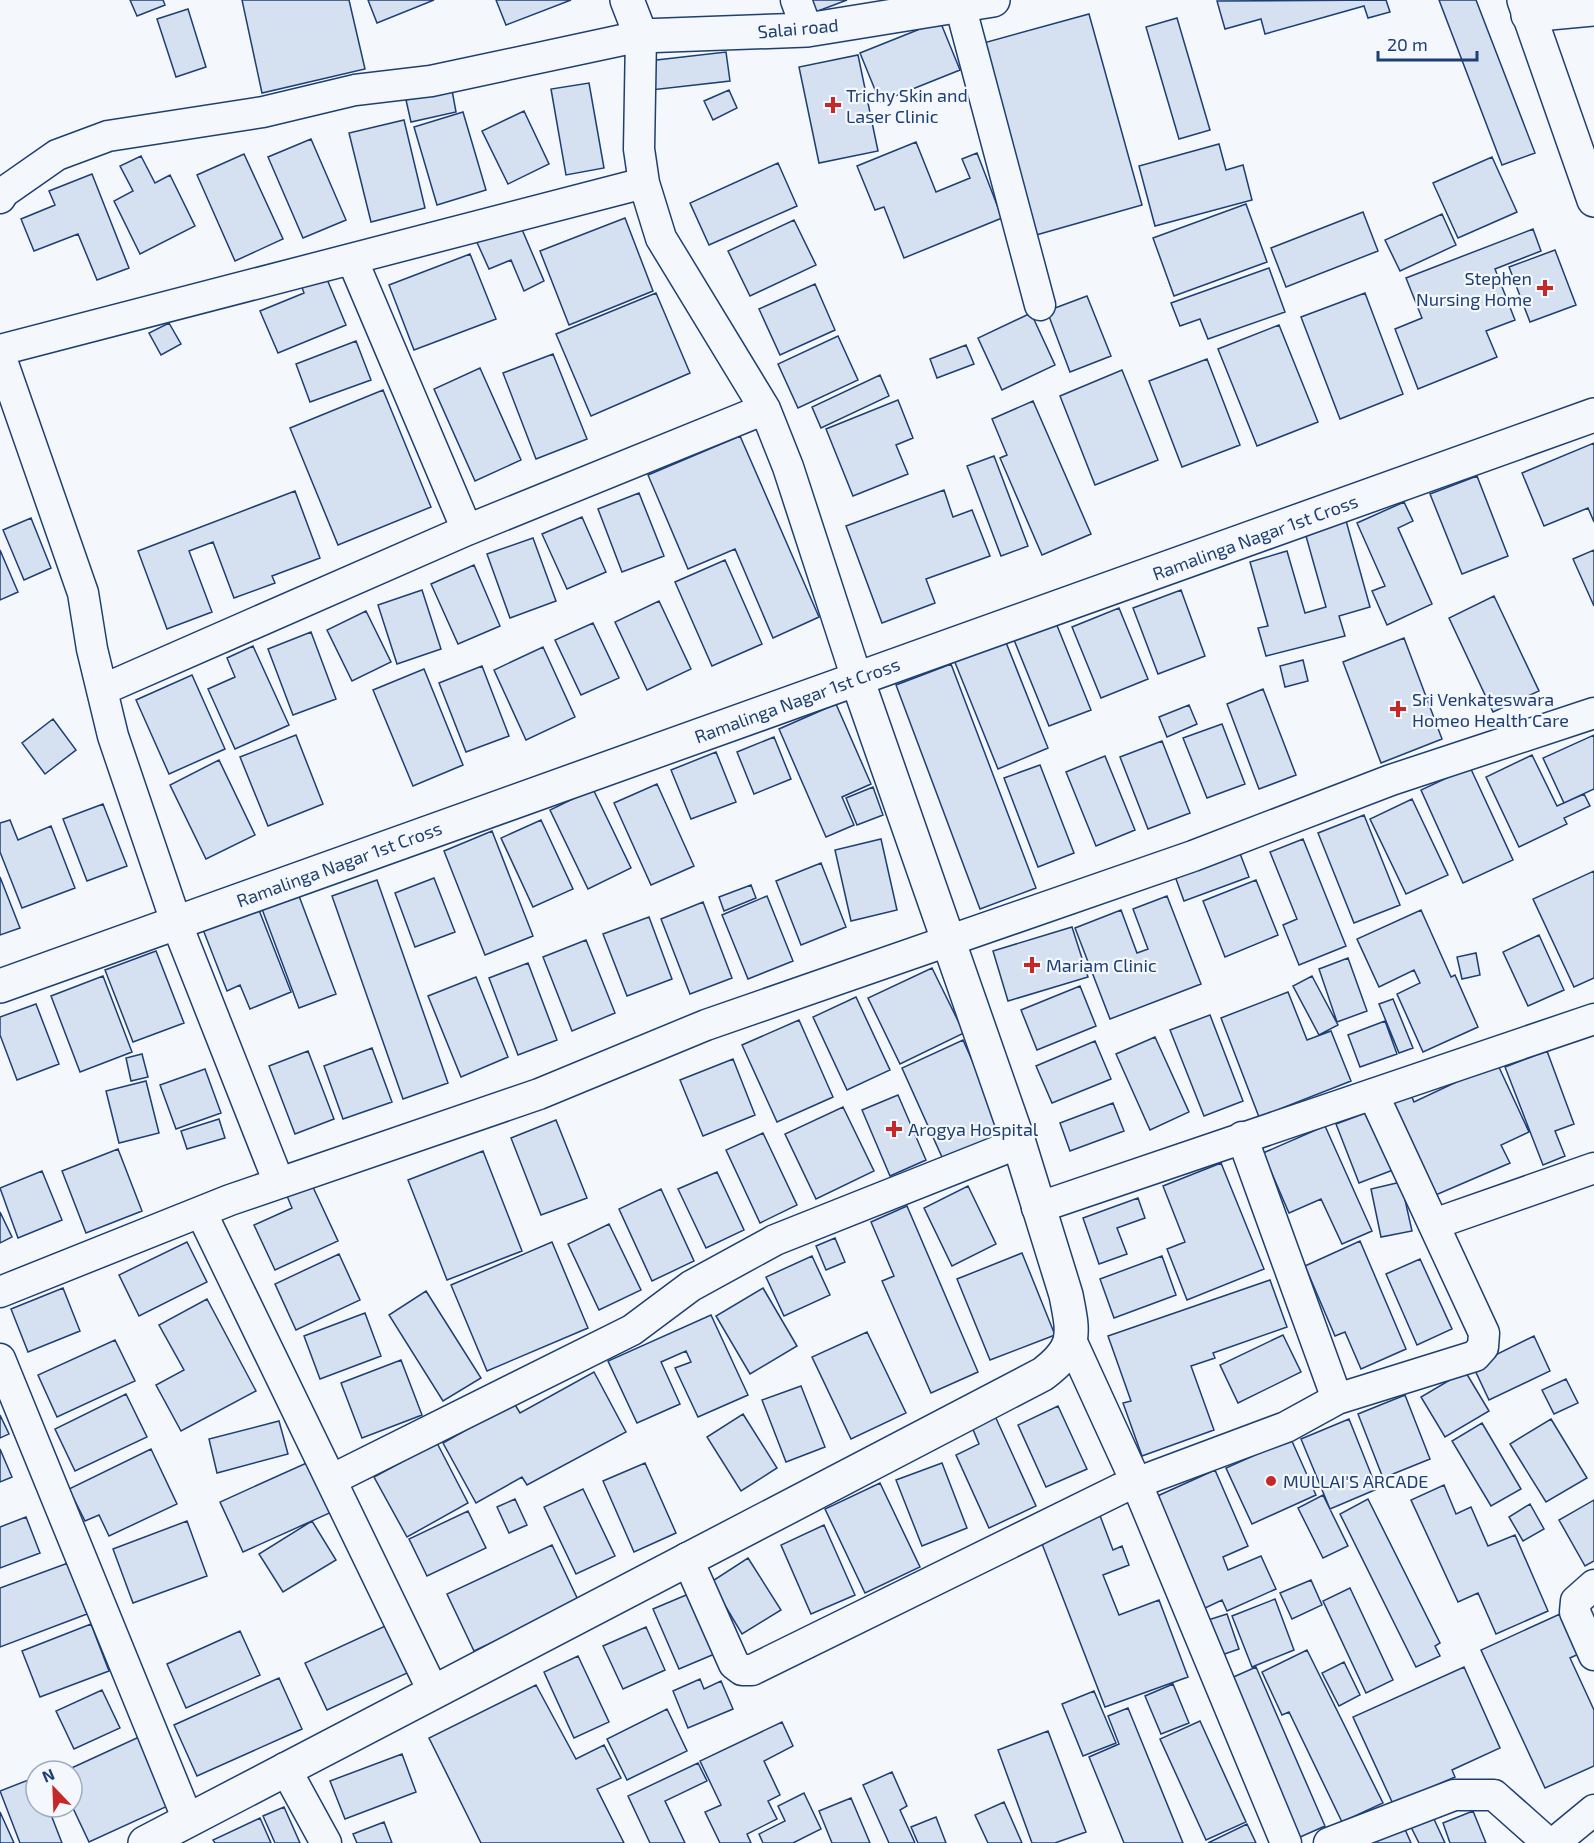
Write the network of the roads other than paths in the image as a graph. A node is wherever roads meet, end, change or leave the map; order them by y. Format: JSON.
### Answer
{"nodes":[{"id":1,"x":627,"y":0,"type":"edge"},
{"id":2,"x":993,"y":0,"type":"edge"},
{"id":3,"x":960,"y":5,"type":"junction"},
{"id":4,"x":1526,"y":7,"type":"edge"},
{"id":5,"x":1594,"y":9,"type":"edge"},
{"id":6,"x":801,"y":15,"type":"edge"},
{"id":7,"x":641,"y":36,"type":"junction"},
{"id":8,"x":644,"y":183,"type":"junction"},
{"id":9,"x":0,"y":198,"type":"edge"},
{"id":10,"x":1594,"y":200,"type":"edge"},
{"id":11,"x":352,"y":259,"type":"junction"},
{"id":12,"x":1041,"y":305,"type":"dead end"},
{"id":13,"x":0,"y":350,"type":"edge"},
{"id":14,"x":0,"y":355,"type":"edge"},
{"id":15,"x":765,"y":409,"type":"junction"},
{"id":16,"x":1594,"y":415,"type":"edge"},
{"id":17,"x":467,"y":530,"type":"junction"},
{"id":18,"x":857,"y":679,"type":"junction"},
{"id":19,"x":102,"y":690,"type":"junction"},
{"id":20,"x":1594,"y":713,"type":"edge"},
{"id":21,"x":176,"y":922,"type":"junction"},
{"id":22,"x":950,"y":941,"type":"junction"},
{"id":23,"x":0,"y":986,"type":"edge"},
{"id":24,"x":1594,"y":1019,"type":"edge"},
{"id":25,"x":1373,"y":1094,"type":"junction"},
{"id":26,"x":1242,"y":1137,"type":"junction"},
{"id":27,"x":1019,"y":1143,"type":"junction"},
{"id":28,"x":1594,"y":1168,"type":"edge"},
{"id":29,"x":279,"y":1183,"type":"junction"},
{"id":30,"x":1037,"y":1208,"type":"junction"},
{"id":31,"x":201,"y":1212,"type":"junction"},
{"id":32,"x":1434,"y":1224,"type":"junction"},
{"id":33,"x":0,"y":1292,"type":"edge"},
{"id":34,"x":1071,"y":1340,"type":"junction"},
{"id":35,"x":0,"y":1359,"type":"edge"},
{"id":36,"x":1337,"y":1400,"type":"junction"},
{"id":37,"x":331,"y":1480,"type":"junction"},
{"id":38,"x":1136,"y":1482,"type":"junction"},
{"id":39,"x":687,"y":1558,"type":"junction"},
{"id":40,"x":1594,"y":1585,"type":"edge"},
{"id":41,"x":1594,"y":1655,"type":"edge"},
{"id":42,"x":433,"y":1690,"type":"junction"},
{"id":43,"x":285,"y":1768,"type":"junction"},
{"id":44,"x":1594,"y":1810,"type":"edge"},
{"id":45,"x":188,"y":1820,"type":"junction"},
{"id":46,"x":145,"y":1843,"type":"edge"},
{"id":47,"x":326,"y":1843,"type":"edge"},
{"id":48,"x":1286,"y":1843,"type":"edge"},
{"id":49,"x":1329,"y":1843,"type":"edge"},
{"id":50,"x":1548,"y":1843,"type":"edge"},
{"id":51,"x":1554,"y":1843,"type":"edge"}],
"edges":[{"from":1,"to":7,"type":"street"},
{"from":2,"to":3,"type":"street","name":"Salai road"},
{"from":3,"to":6,"type":"street","name":"Salai road"},
{"from":3,"to":12,"type":"street"},
{"from":4,"to":5,"type":"street"},
{"from":4,"to":10,"type":"street"},
{"from":6,"to":7,"type":"street","name":"Salai road"},
{"from":7,"to":8,"type":"street"},
{"from":7,"to":9,"type":"street"},
{"from":8,"to":11,"type":"street"},
{"from":8,"to":15,"type":"street"},
{"from":11,"to":13,"type":"street"},
{"from":11,"to":17,"type":"street"},
{"from":14,"to":19,"type":"street"},
{"from":15,"to":17,"type":"street"},
{"from":15,"to":18,"type":"street"},
{"from":16,"to":18,"type":"street","name":"Ramalinga Nagar 1st Cross"},
{"from":17,"to":19,"type":"street"},
{"from":18,"to":21,"type":"street","name":"Ramalinga Nagar 1st Cross"},
{"from":18,"to":22,"type":"street"},
{"from":19,"to":21,"type":"street"},
{"from":20,"to":22,"type":"street"},
{"from":21,"to":23,"type":"street","name":"Ramalinga Nagar 1st Cross"},
{"from":21,"to":29,"type":"street"},
{"from":22,"to":27,"type":"street"},
{"from":22,"to":29,"type":"street"},
{"from":24,"to":25,"type":"street"},
{"from":25,"to":26,"type":"street"},
{"from":25,"to":32,"type":"street"},
{"from":26,"to":30,"type":"street"},
{"from":26,"to":36,"type":"street"},
{"from":27,"to":30,"type":"street"},
{"from":27,"to":37,"type":"street"},
{"from":28,"to":32,"type":"street"},
{"from":29,"to":31,"type":"street"},
{"from":30,"to":34,"type":"street"},
{"from":31,"to":33,"type":"street"},
{"from":31,"to":37,"type":"street"},
{"from":32,"to":36,"type":"street"},
{"from":34,"to":38,"type":"street"},
{"from":34,"to":39,"type":"street"},
{"from":35,"to":45,"type":"street"},
{"from":36,"to":38,"type":"street"},
{"from":37,"to":42,"type":"street"},
{"from":38,"to":39,"type":"street"},
{"from":38,"to":48,"type":"street"},
{"from":39,"to":42,"type":"street"},
{"from":40,"to":41,"type":"street"},
{"from":42,"to":43,"type":"street"},
{"from":43,"to":45,"type":"street"},
{"from":43,"to":47,"type":"street"},
{"from":44,"to":51,"type":"street"},
{"from":45,"to":46,"type":"street"},
{"from":49,"to":50,"type":"street"}]}
